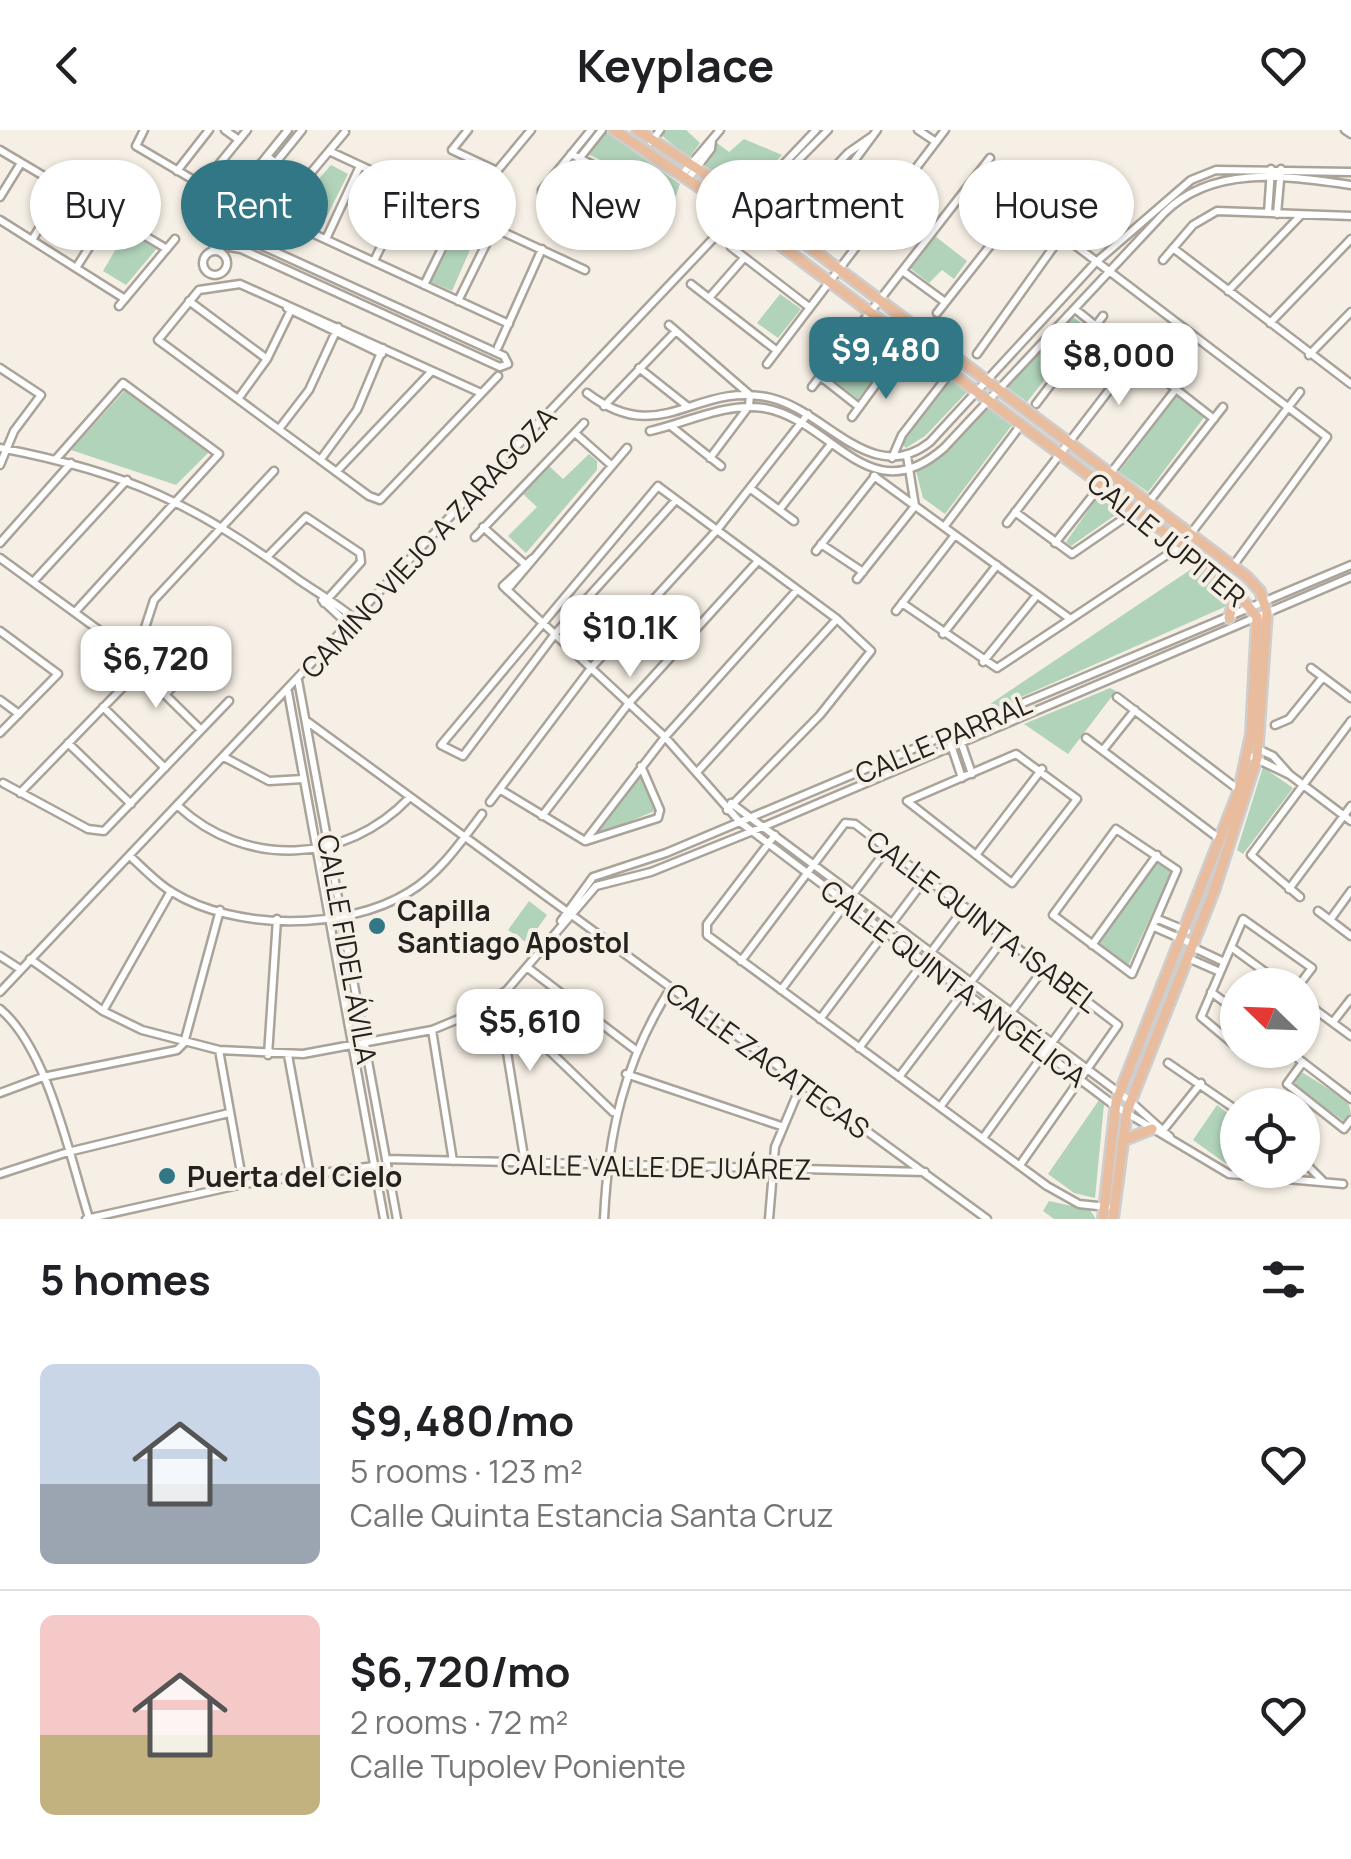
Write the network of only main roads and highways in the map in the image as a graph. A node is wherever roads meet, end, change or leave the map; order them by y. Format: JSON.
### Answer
{"nodes":[{"id":1,"x":614,"y":130,"type":"edge"},
{"id":2,"x":646,"y":134,"type":"edge"},
{"id":3,"x":1236,"y":592,"type":"junction"},
{"id":4,"x":1261,"y":610,"type":"junction"},
{"id":5,"x":1229,"y":618,"type":"road end"},
{"id":6,"x":1226,"y":844,"type":"junction"},
{"id":7,"x":1159,"y":1131,"type":"road end"},
{"id":8,"x":1120,"y":1143,"type":"junction"},
{"id":9,"x":1110,"y":1211,"type":"edge"},
{"id":10,"x":1103,"y":1219,"type":"edge"}],
"edges":[{"from":1,"to":3,"type":"main road","name":"CALLE JÚPITER"},
{"from":2,"to":4,"type":"main road","name":"CALLE JÚPITER"},
{"from":3,"to":4,"type":"main road","name":"CALLE JÚPITER"},
{"from":3,"to":5,"type":"main road"},
{"from":4,"to":6,"type":"main road","name":"CALLE JÚPITER"},
{"from":6,"to":8,"type":"main road","name":"CALLE JÚPITER"},
{"from":6,"to":9,"type":"main road","name":"CALLE JÚPITER"},
{"from":7,"to":8,"type":"main road"},
{"from":8,"to":9,"type":"main road","name":"CALLE JÚPITER"},
{"from":9,"to":10,"type":"main road","name":"CALLE JÚPITER"}]}
